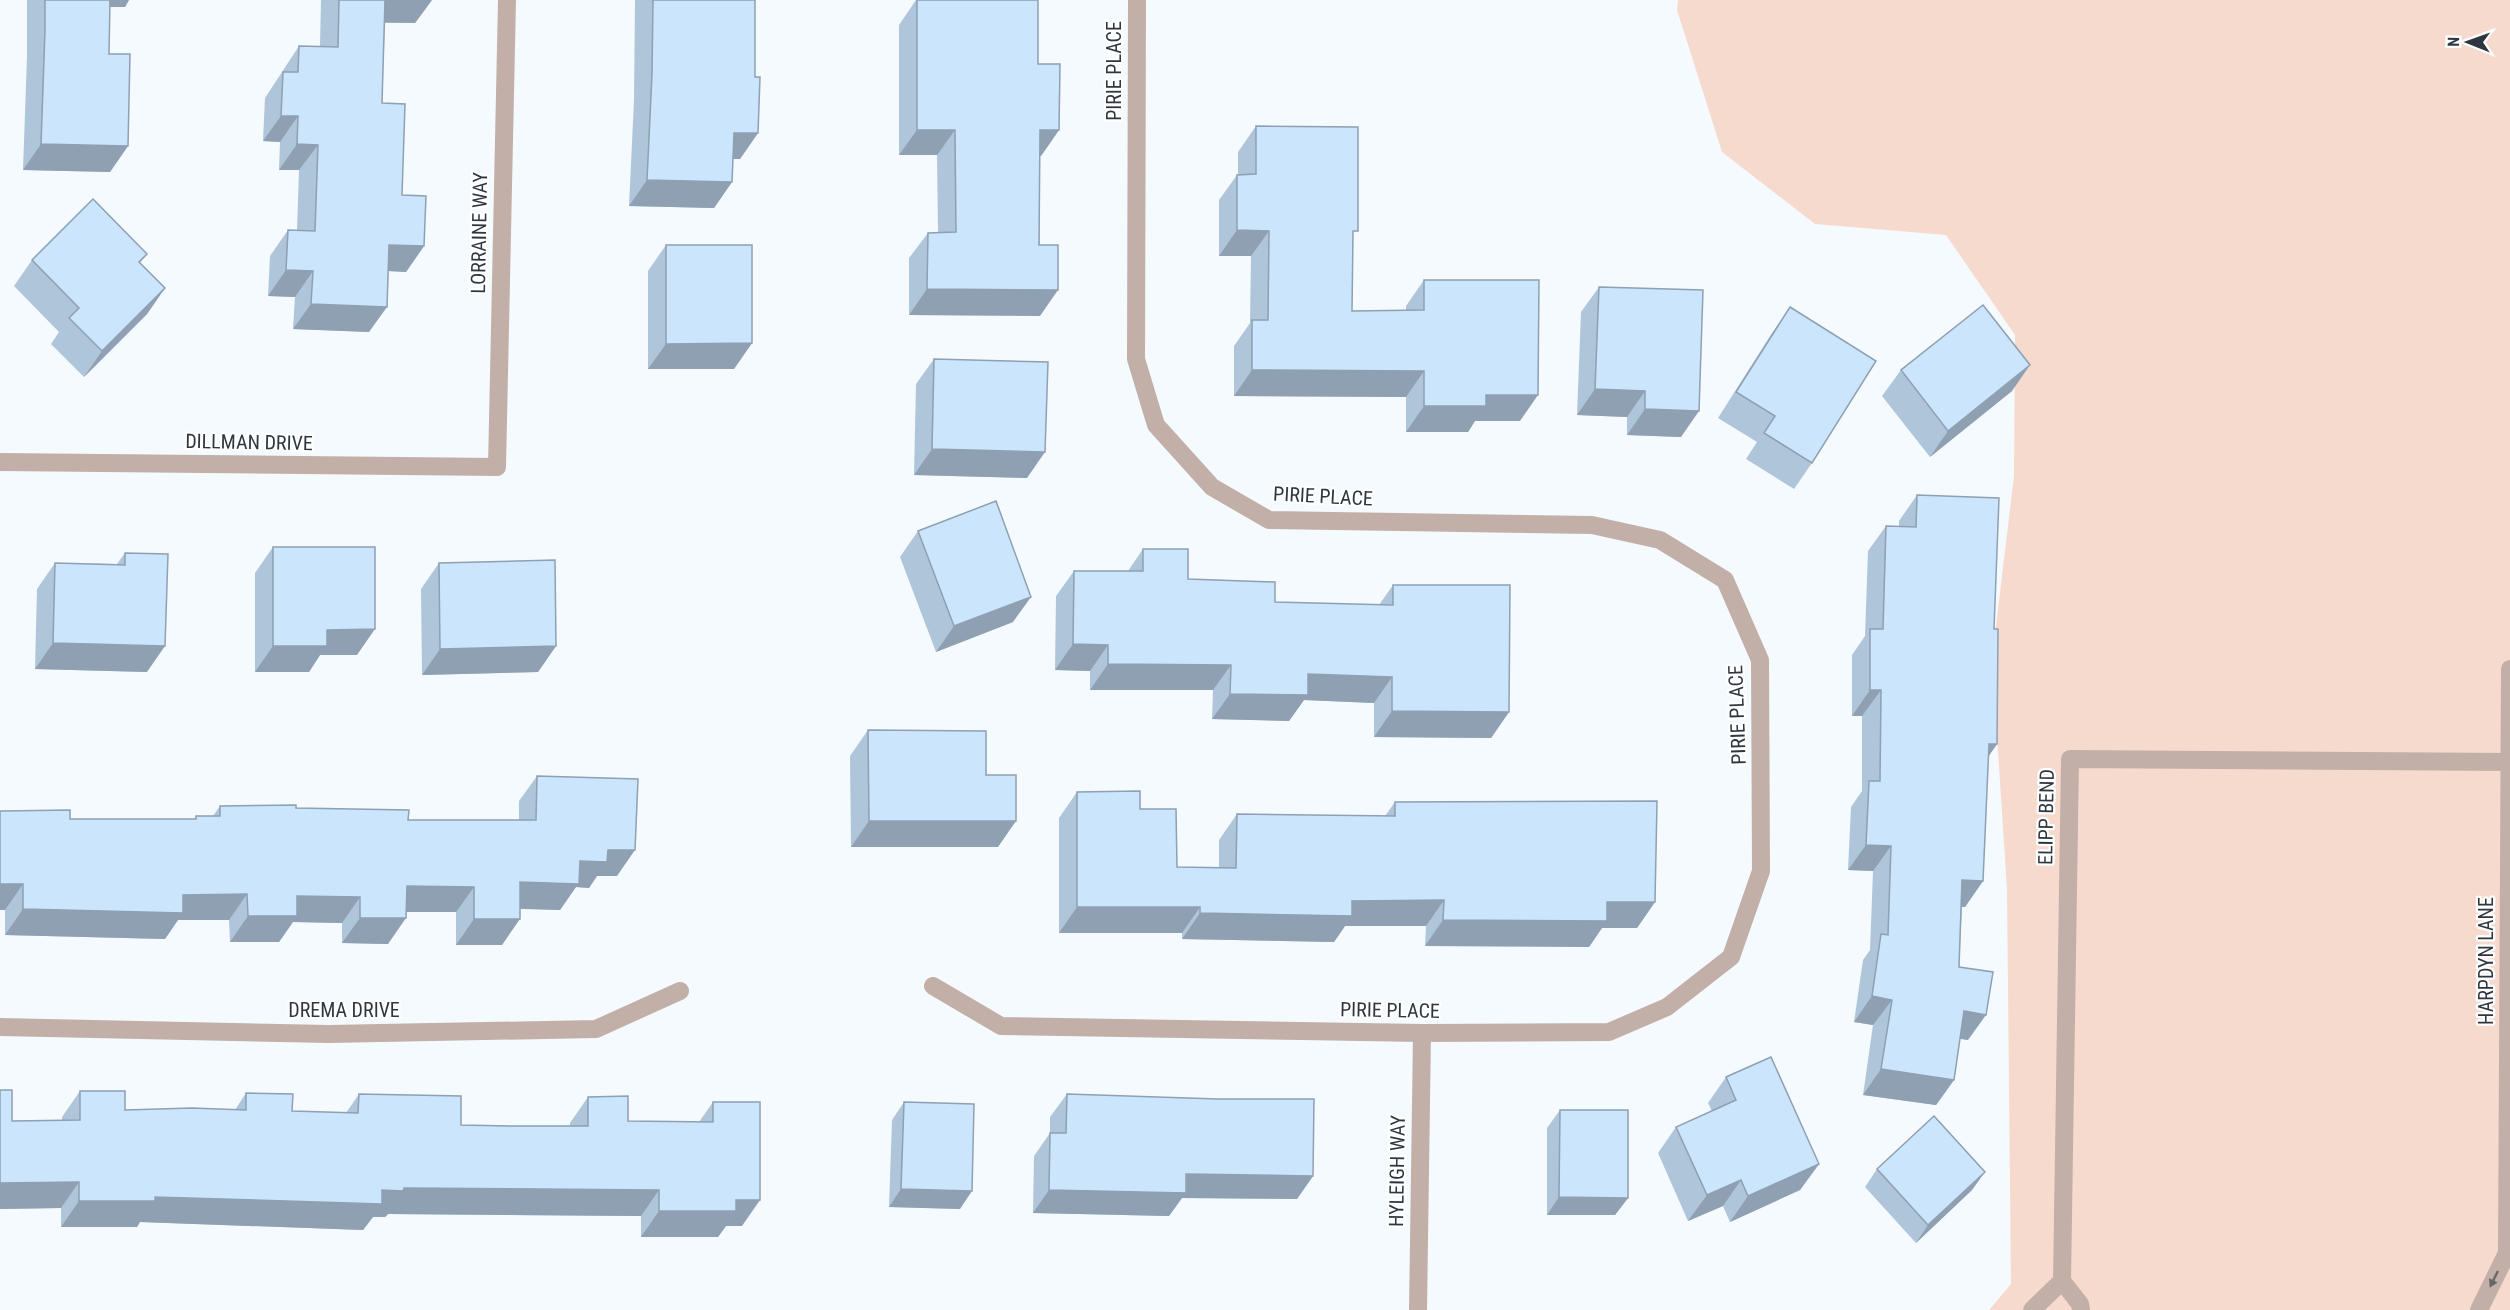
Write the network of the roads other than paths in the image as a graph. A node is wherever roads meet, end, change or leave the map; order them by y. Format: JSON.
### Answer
{"nodes":[{"id":1,"x":507,"y":0,"type":"edge"},
{"id":2,"x":1137,"y":0,"type":"edge"},
{"id":3,"x":0,"y":462,"type":"edge"},
{"id":4,"x":497,"y":467,"type":"joint"},
{"id":5,"x":2510,"y":669,"type":"edge"},
{"id":6,"x":2510,"y":762,"type":"edge"},
{"id":7,"x":2509,"y":876,"type":"edge"},
{"id":8,"x":933,"y":986,"type":"dead end"},
{"id":9,"x":680,"y":991,"type":"dead end"},
{"id":10,"x":0,"y":1027,"type":"edge"},
{"id":11,"x":1422,"y":1033,"type":"junction"},
{"id":12,"x":2509,"y":1185,"type":"edge"},
{"id":13,"x":2508,"y":1255,"type":"edge"},
{"id":14,"x":2062,"y":1281,"type":"junction"},
{"id":15,"x":1418,"y":1310,"type":"edge"},
{"id":16,"x":2032,"y":1310,"type":"edge"},
{"id":17,"x":2081,"y":1310,"type":"edge"},
{"id":18,"x":2479,"y":1310,"type":"edge"}],
"edges":[{"from":1,"to":4,"type":"street","name":"LORRAINE WAY"},
{"from":2,"to":11,"type":"street","name":"PIRIE PLACE"},
{"from":3,"to":4,"type":"street","name":"DILLMAN DRIVE"},
{"from":5,"to":6,"type":"street","name":"HARPDYN LANE"},
{"from":6,"to":7,"type":"street","name":"HARPDYN LANE"},
{"from":6,"to":14,"type":"street","name":"ELIPP BEND"},
{"from":7,"to":12,"type":"street","name":"HARPDYN LANE"},
{"from":8,"to":11,"type":"street","name":"PIRIE PLACE"},
{"from":9,"to":10,"type":"street","name":"DREMA DRIVE"},
{"from":11,"to":15,"type":"street","name":"HYLEIGH WAY"},
{"from":12,"to":13,"type":"street","name":"HARPDYN LANE"},
{"from":13,"to":18,"type":"street","name":"HARPDYN LANE","one_way":true},
{"from":14,"to":16,"type":"street"},
{"from":14,"to":17,"type":"street"}]}
